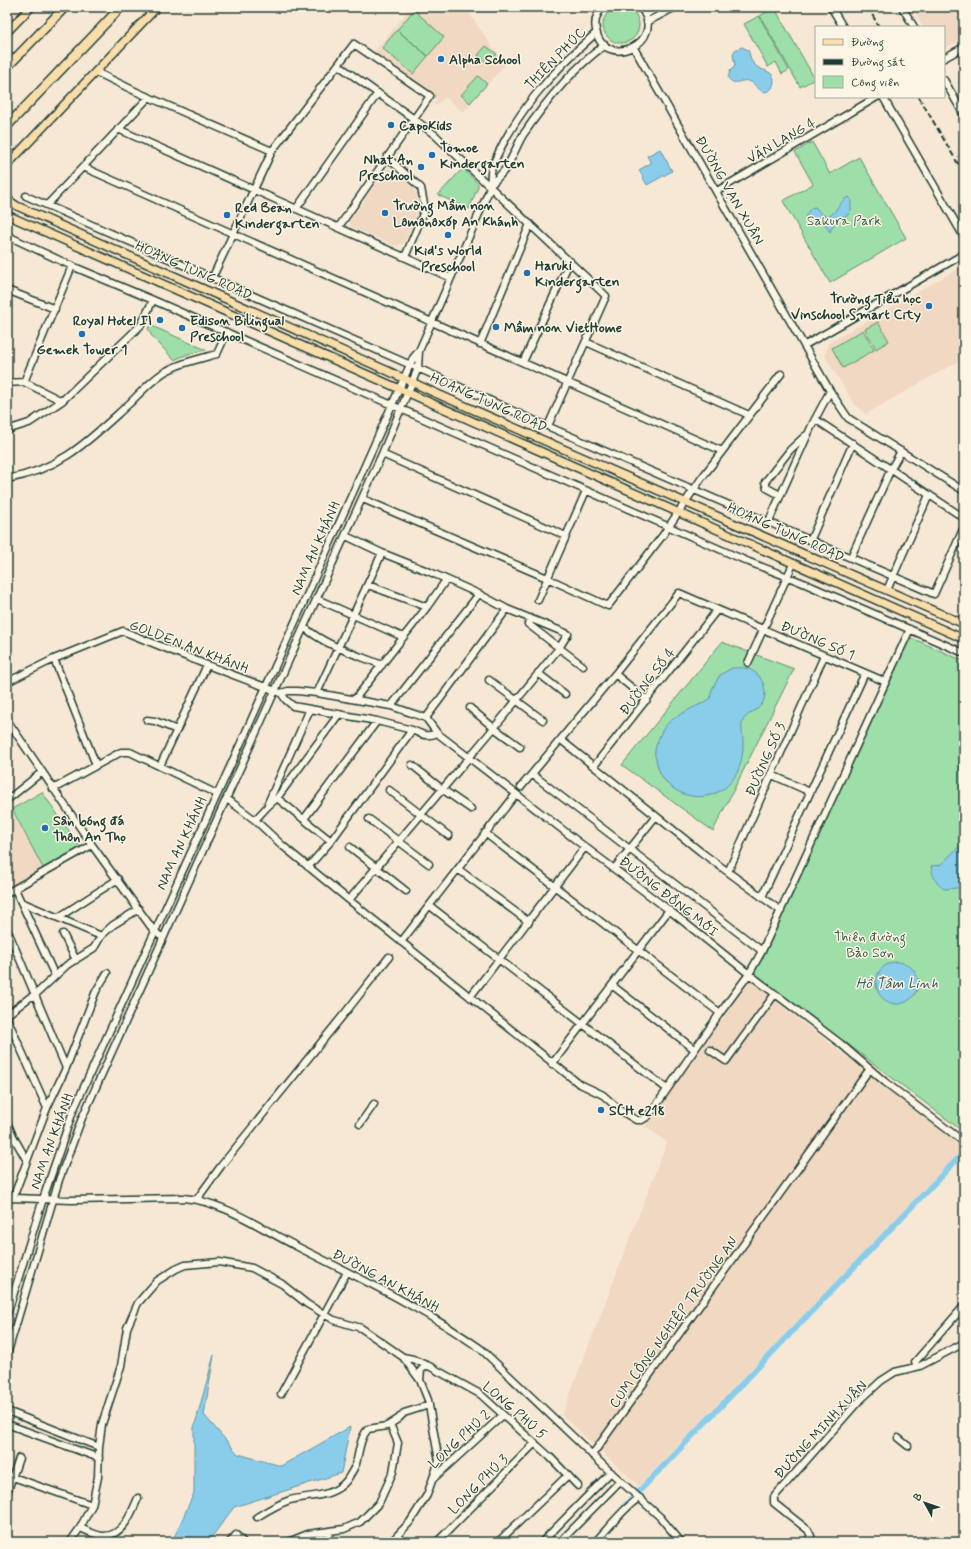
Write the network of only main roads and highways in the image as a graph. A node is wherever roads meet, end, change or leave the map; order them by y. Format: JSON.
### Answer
{"nodes":[{"id":1,"x":31,"y":7,"type":"edge"},
{"id":2,"x":65,"y":7,"type":"edge"},
{"id":3,"x":121,"y":7,"type":"edge"},
{"id":4,"x":157,"y":7,"type":"edge"},
{"id":5,"x":7,"y":32,"type":"edge"},
{"id":6,"x":7,"y":67,"type":"edge"},
{"id":7,"x":7,"y":126,"type":"edge"},
{"id":8,"x":7,"y":165,"type":"edge"},
{"id":9,"x":7,"y":199,"type":"edge"},
{"id":10,"x":7,"y":215,"type":"edge"},
{"id":11,"x":964,"y":624,"type":"edge"},
{"id":12,"x":964,"y":640,"type":"edge"}],
"edges":[{"from":1,"to":5,"type":"main road"},
{"from":2,"to":6,"type":"highway"},
{"from":3,"to":7,"type":"highway"},
{"from":4,"to":8,"type":"main road"},
{"from":9,"to":11,"type":"main road","name":"HOANG TUNG ROAD"},
{"from":10,"to":12,"type":"main road","name":"HOANG TUNG ROAD"}]}
